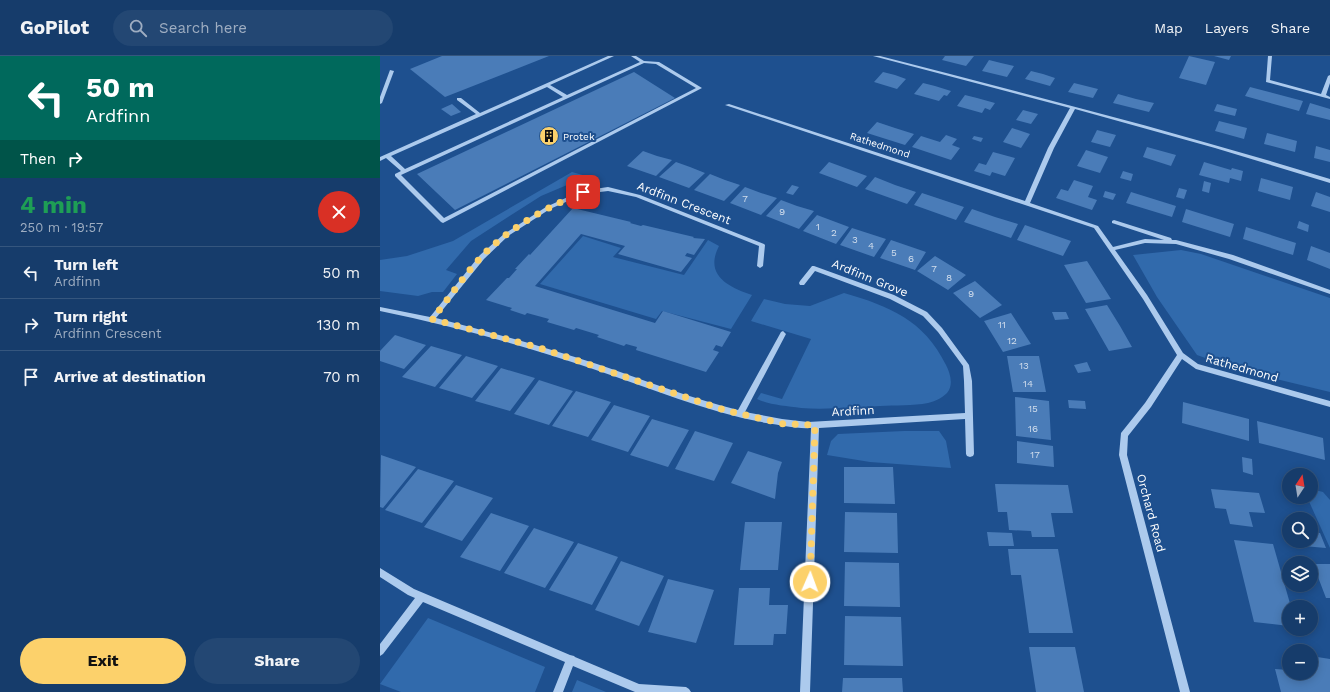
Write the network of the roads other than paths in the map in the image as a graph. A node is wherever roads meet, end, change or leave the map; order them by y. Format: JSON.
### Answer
{"nodes":[{"id":1,"x":612,"y":56,"type":"edge"},
{"id":2,"x":633,"y":56,"type":"edge"},
{"id":3,"x":875,"y":56,"type":"edge"},
{"id":4,"x":1270,"y":56,"type":"edge"},
{"id":5,"x":643,"y":62,"type":"junction"},
{"id":6,"x":392,"y":71,"type":"dead end"},
{"id":7,"x":1330,"y":76,"type":"edge"},
{"id":8,"x":547,"y":85,"type":"junction"},
{"id":9,"x":1323,"y":96,"type":"junction"},
{"id":10,"x":566,"y":97,"type":"junction"},
{"id":11,"x":1330,"y":98,"type":"edge"},
{"id":12,"x":459,"y":99,"type":"dead end"},
{"id":13,"x":380,"y":103,"type":"edge"},
{"id":14,"x":727,"y":105,"type":"dead end"},
{"id":15,"x":1073,"y":108,"type":"junction"},
{"id":16,"x":480,"y":115,"type":"junction"},
{"id":17,"x":387,"y":156,"type":"junction"},
{"id":18,"x":380,"y":159,"type":"edge"},
{"id":19,"x":405,"y":172,"type":"junction"},
{"id":20,"x":1330,"y":181,"type":"edge"},
{"id":21,"x":1027,"y":203,"type":"junction"},
{"id":22,"x":1114,"y":222,"type":"dead end"},
{"id":23,"x":1176,"y":242,"type":"junction"},
{"id":24,"x":1112,"y":249,"type":"junction"},
{"id":25,"x":760,"y":266,"type":"dead end"},
{"id":26,"x":802,"y":283,"type":"dead end"},
{"id":27,"x":1330,"y":292,"type":"edge"},
{"id":28,"x":380,"y":309,"type":"edge"},
{"id":29,"x":432,"y":319,"type":"junction"},
{"id":30,"x":783,"y":334,"type":"dead end"},
{"id":31,"x":1181,"y":355,"type":"junction"},
{"id":32,"x":1330,"y":404,"type":"edge"},
{"id":33,"x":740,"y":414,"type":"junction"},
{"id":34,"x":968,"y":416,"type":"junction"},
{"id":35,"x":815,"y":425,"type":"junction"},
{"id":36,"x":970,"y":454,"type":"dead end"},
{"id":37,"x":380,"y":572,"type":"edge"},
{"id":38,"x":422,"y":597,"type":"junction"},
{"id":39,"x":380,"y":651,"type":"edge"},
{"id":40,"x":571,"y":659,"type":"junction"},
{"id":41,"x":558,"y":692,"type":"edge"},
{"id":42,"x":686,"y":692,"type":"edge"},
{"id":43,"x":805,"y":692,"type":"edge"},
{"id":44,"x":1184,"y":692,"type":"edge"}],
"edges":[{"from":1,"to":8,"type":"street"},
{"from":2,"to":5,"type":"street"},
{"from":3,"to":15,"type":"street"},
{"from":4,"to":9,"type":"street"},
{"from":5,"to":10,"type":"street"},
{"from":5,"to":19,"type":"street"},
{"from":6,"to":13,"type":"street"},
{"from":7,"to":9,"type":"street"},
{"from":8,"to":10,"type":"street"},
{"from":8,"to":16,"type":"street"},
{"from":9,"to":11,"type":"street"},
{"from":10,"to":19,"type":"street"},
{"from":12,"to":16,"type":"street"},
{"from":14,"to":21,"type":"street","name":"Rathedmond"},
{"from":15,"to":20,"type":"street"},
{"from":15,"to":21,"type":"street"},
{"from":16,"to":17,"type":"street"},
{"from":17,"to":18,"type":"street"},
{"from":17,"to":19,"type":"street"},
{"from":21,"to":24,"type":"street","name":"Rathedmond"},
{"from":22,"to":23,"type":"street"},
{"from":23,"to":24,"type":"street"},
{"from":23,"to":27,"type":"street"},
{"from":24,"to":31,"type":"street","name":"Rathedmond"},
{"from":25,"to":29,"type":"street","name":"Ardfinn Crescent"},
{"from":26,"to":34,"type":"street","name":"Ardfinn Grove"},
{"from":28,"to":29,"type":"street","name":"Ardfinn"},
{"from":29,"to":33,"type":"street","name":"Ardfinn"},
{"from":30,"to":33,"type":"street"},
{"from":31,"to":32,"type":"street","name":"Rathedmond"},
{"from":31,"to":44,"type":"street","name":"Orchard Road"},
{"from":33,"to":35,"type":"street","name":"Ardfinn"},
{"from":34,"to":35,"type":"street","name":"Ardfinn"},
{"from":34,"to":36,"type":"street","name":"Ardfinn Grove"},
{"from":35,"to":43,"type":"street"},
{"from":37,"to":38,"type":"street"},
{"from":38,"to":39,"type":"street"},
{"from":38,"to":40,"type":"street"},
{"from":40,"to":41,"type":"street"},
{"from":40,"to":42,"type":"street"}]}
